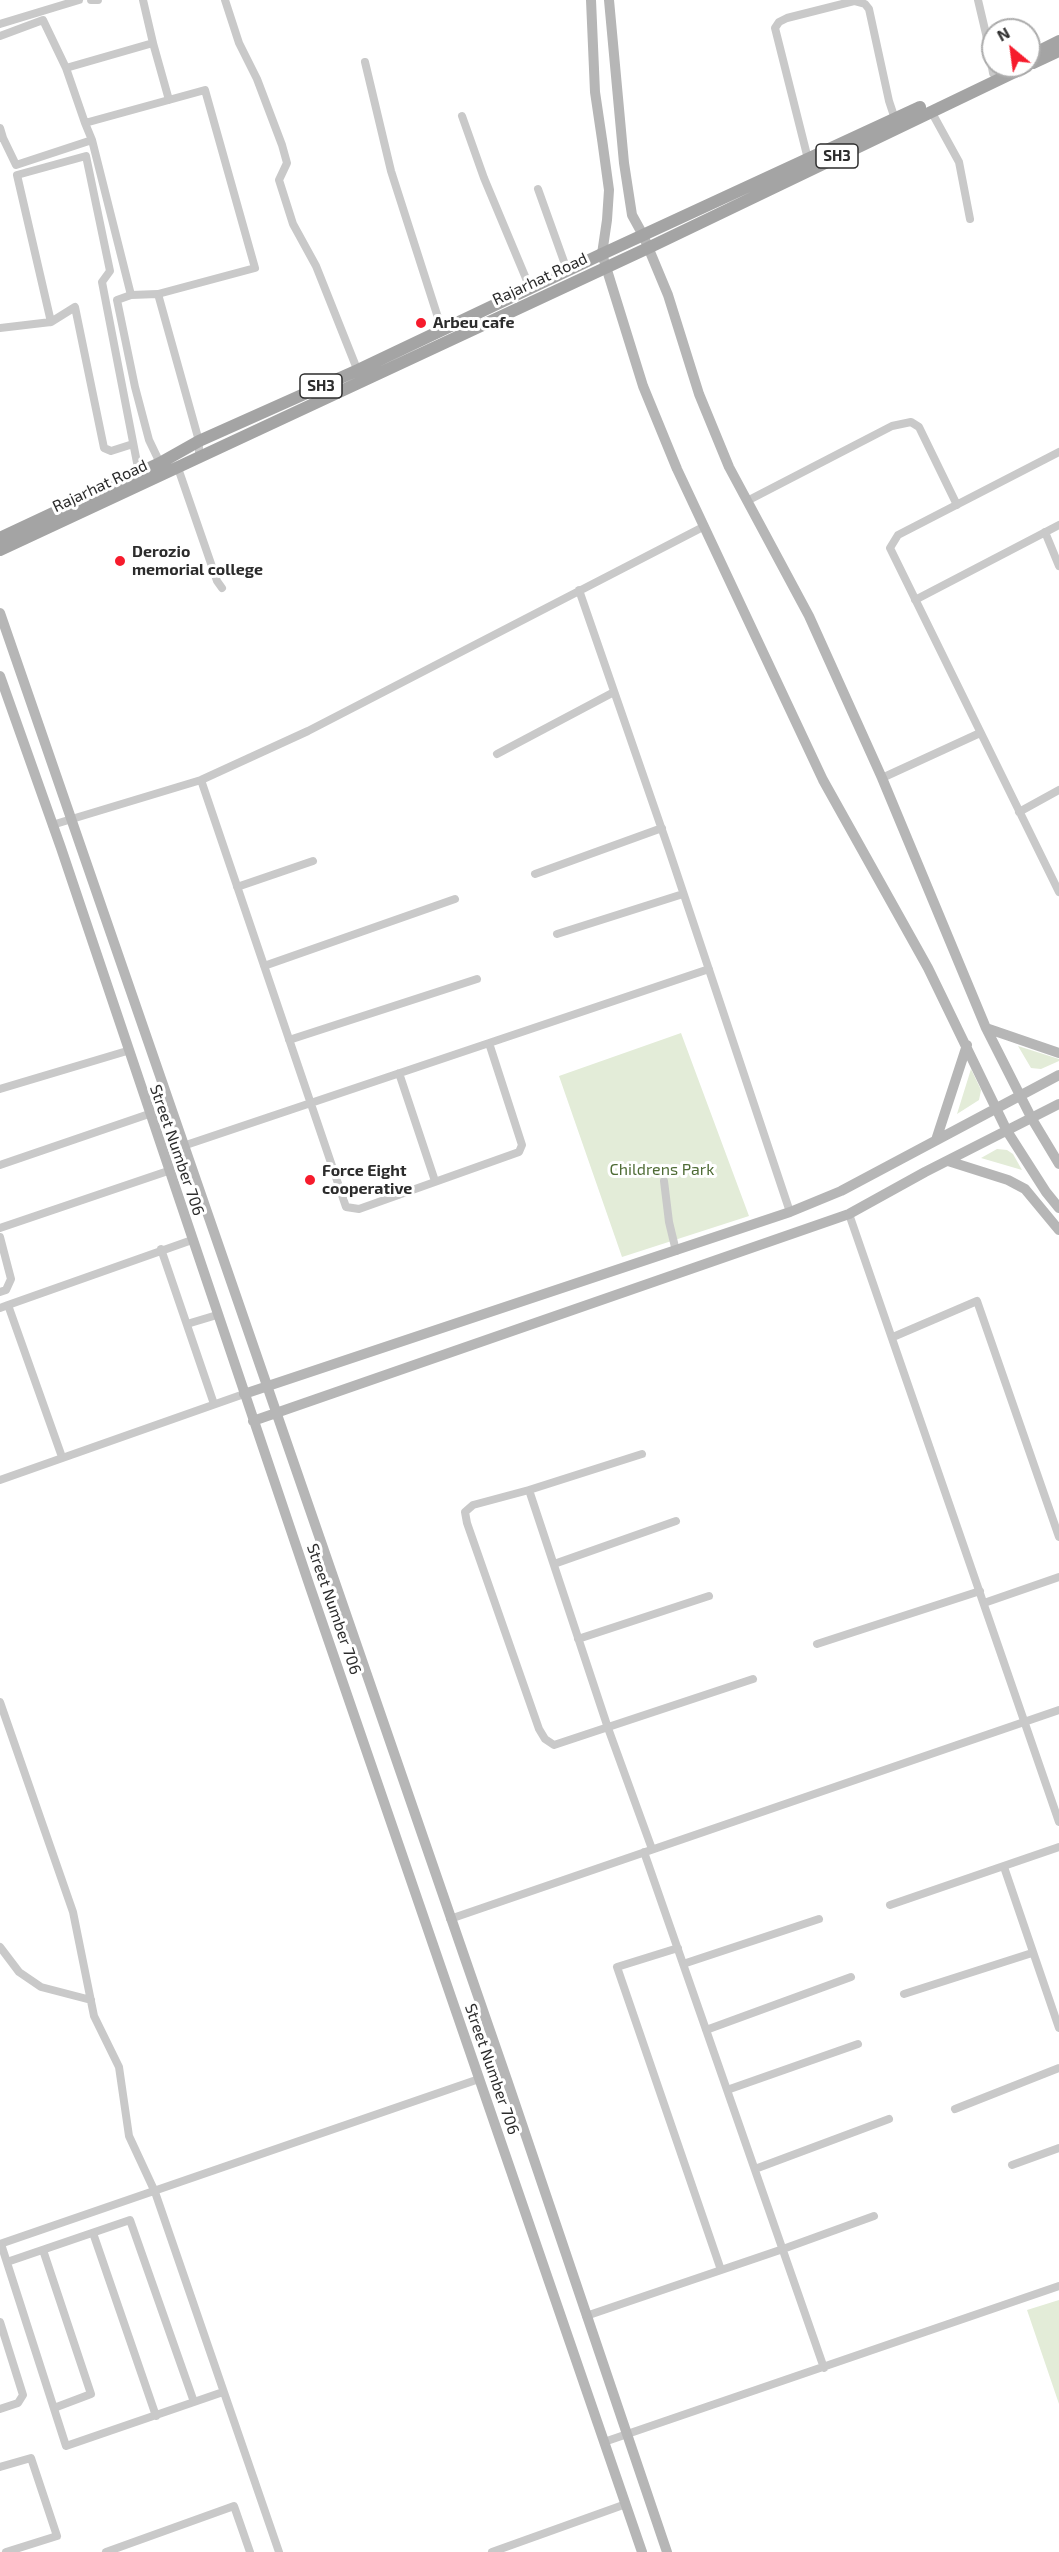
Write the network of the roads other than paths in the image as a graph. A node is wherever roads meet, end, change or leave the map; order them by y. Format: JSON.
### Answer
{"nodes":[{"id":1,"x":79,"y":0,"type":"edge"},
{"id":2,"x":91,"y":0,"type":"edge"},
{"id":3,"x":98,"y":0,"type":"edge"},
{"id":4,"x":143,"y":0,"type":"edge"},
{"id":5,"x":225,"y":0,"type":"edge"},
{"id":6,"x":591,"y":0,"type":"edge"},
{"id":7,"x":609,"y":0,"type":"edge"},
{"id":8,"x":978,"y":0,"type":"edge"},
{"id":9,"x":982,"y":18,"type":"edge"},
{"id":10,"x":0,"y":24,"type":"edge"},
{"id":11,"x":0,"y":36,"type":"edge"},
{"id":12,"x":1059,"y":41,"type":"edge"},
{"id":13,"x":153,"y":43,"type":"junction"},
{"id":14,"x":1041,"y":50,"type":"edge"},
{"id":15,"x":1059,"y":51,"type":"edge"},
{"id":16,"x":1041,"y":59,"type":"edge"},
{"id":17,"x":365,"y":62,"type":"dead end"},
{"id":18,"x":66,"y":68,"type":"junction"},
{"id":19,"x":984,"y":78,"type":"edge"},
{"id":20,"x":1001,"y":78,"type":"edge"},
{"id":21,"x":170,"y":100,"type":"junction"},
{"id":22,"x":931,"y":111,"type":"junction"},
{"id":23,"x":462,"y":116,"type":"dead end"},
{"id":24,"x":896,"y":119,"type":"junction"},
{"id":25,"x":85,"y":123,"type":"junction"},
{"id":26,"x":0,"y":128,"type":"edge"},
{"id":27,"x":2,"y":138,"type":"edge"},
{"id":28,"x":92,"y":140,"type":"junction"},
{"id":29,"x":808,"y":159,"type":"junction"},
{"id":30,"x":538,"y":189,"type":"dead end"},
{"id":31,"x":970,"y":219,"type":"dead end"},
{"id":32,"x":643,"y":235,"type":"junction"},
{"id":33,"x":648,"y":248,"type":"junction"},
{"id":34,"x":602,"y":254,"type":"junction"},
{"id":35,"x":605,"y":267,"type":"junction"},
{"id":36,"x":567,"y":270,"type":"junction"},
{"id":37,"x":531,"y":288,"type":"junction"},
{"id":38,"x":158,"y":294,"type":"junction"},
{"id":39,"x":131,"y":295,"type":"junction"},
{"id":40,"x":51,"y":322,"type":"junction"},
{"id":41,"x":0,"y":328,"type":"edge"},
{"id":42,"x":442,"y":330,"type":"junction"},
{"id":43,"x":360,"y":375,"type":"junction"},
{"id":44,"x":200,"y":441,"type":"junction"},
{"id":45,"x":133,"y":444,"type":"junction"},
{"id":46,"x":1059,"y":452,"type":"edge"},
{"id":47,"x":199,"y":458,"type":"junction"},
{"id":48,"x":160,"y":463,"type":"junction"},
{"id":49,"x":178,"y":468,"type":"junction"},
{"id":50,"x":139,"y":473,"type":"junction"},
{"id":51,"x":747,"y":501,"type":"junction"},
{"id":52,"x":957,"y":505,"type":"junction"},
{"id":53,"x":1059,"y":525,"type":"edge"},
{"id":54,"x":703,"y":527,"type":"junction"},
{"id":55,"x":1045,"y":532,"type":"junction"},
{"id":56,"x":0,"y":538,"type":"edge"},
{"id":57,"x":0,"y":550,"type":"edge"},
{"id":58,"x":1059,"y":566,"type":"edge"},
{"id":59,"x":222,"y":588,"type":"dead end"},
{"id":60,"x":579,"y":590,"type":"junction"},
{"id":61,"x":915,"y":600,"type":"junction"},
{"id":62,"x":0,"y":613,"type":"edge"},
{"id":63,"x":0,"y":676,"type":"edge"},
{"id":64,"x":614,"y":692,"type":"junction"},
{"id":65,"x":980,"y":733,"type":"junction"},
{"id":66,"x":497,"y":754,"type":"dead end"},
{"id":67,"x":882,"y":778,"type":"junction"},
{"id":68,"x":201,"y":780,"type":"junction"},
{"id":69,"x":1059,"y":790,"type":"edge"},
{"id":70,"x":1019,"y":812,"type":"junction"},
{"id":71,"x":70,"y":820,"type":"junction"},
{"id":72,"x":52,"y":825,"type":"junction"},
{"id":73,"x":662,"y":828,"type":"junction"},
{"id":74,"x":313,"y":861,"type":"dead end"},
{"id":75,"x":535,"y":874,"type":"dead end"},
{"id":76,"x":1056,"y":880,"type":"edge"},
{"id":77,"x":237,"y":886,"type":"junction"},
{"id":78,"x":1059,"y":892,"type":"edge"},
{"id":79,"x":684,"y":894,"type":"junction"},
{"id":80,"x":455,"y":899,"type":"dead end"},
{"id":81,"x":557,"y":934,"type":"dead end"},
{"id":82,"x":264,"y":966,"type":"junction"},
{"id":83,"x":709,"y":969,"type":"junction"},
{"id":84,"x":477,"y":979,"type":"dead end"},
{"id":85,"x":986,"y":1028,"type":"junction"},
{"id":86,"x":289,"y":1040,"type":"junction"},
{"id":87,"x":489,"y":1043,"type":"junction"},
{"id":88,"x":967,"y":1045,"type":"junction"},
{"id":89,"x":128,"y":1051,"type":"junction"},
{"id":90,"x":1059,"y":1053,"type":"edge"},
{"id":91,"x":399,"y":1073,"type":"junction"},
{"id":92,"x":1059,"y":1075,"type":"edge"},
{"id":93,"x":0,"y":1089,"type":"edge"},
{"id":94,"x":1020,"y":1095,"type":"junction"},
{"id":95,"x":310,"y":1103,"type":"junction"},
{"id":96,"x":1059,"y":1104,"type":"edge"},
{"id":97,"x":997,"y":1107,"type":"junction"},
{"id":98,"x":149,"y":1114,"type":"junction"},
{"id":99,"x":1032,"y":1119,"type":"junction"},
{"id":100,"x":1007,"y":1131,"type":"junction"},
{"id":101,"x":936,"y":1140,"type":"junction"},
{"id":102,"x":183,"y":1146,"type":"junction"},
{"id":103,"x":948,"y":1161,"type":"junction"},
{"id":104,"x":1059,"y":1164,"type":"edge"},
{"id":105,"x":0,"y":1165,"type":"edge"},
{"id":106,"x":168,"y":1171,"type":"junction"},
{"id":107,"x":435,"y":1181,"type":"junction"},
{"id":108,"x":664,"y":1181,"type":"dead end"},
{"id":109,"x":1059,"y":1208,"type":"edge"},
{"id":110,"x":790,"y":1212,"type":"junction"},
{"id":111,"x":849,"y":1214,"type":"junction"},
{"id":112,"x":0,"y":1228,"type":"edge"},
{"id":113,"x":1059,"y":1230,"type":"edge"},
{"id":114,"x":0,"y":1237,"type":"edge"},
{"id":115,"x":192,"y":1239,"type":"junction"},
{"id":116,"x":161,"y":1250,"type":"junction"},
{"id":117,"x":676,"y":1251,"type":"junction"},
{"id":118,"x":0,"y":1292,"type":"edge"},
{"id":119,"x":4,"y":1306,"type":"edge"},
{"id":120,"x":217,"y":1315,"type":"junction"},
{"id":121,"x":187,"y":1324,"type":"junction"},
{"id":122,"x":893,"y":1337,"type":"junction"},
{"id":123,"x":267,"y":1388,"type":"junction"},
{"id":124,"x":244,"y":1394,"type":"junction"},
{"id":125,"x":214,"y":1404,"type":"junction"},
{"id":126,"x":275,"y":1414,"type":"junction"},
{"id":127,"x":253,"y":1421,"type":"junction"},
{"id":128,"x":642,"y":1454,"type":"dead end"},
{"id":129,"x":62,"y":1457,"type":"junction"},
{"id":130,"x":0,"y":1480,"type":"edge"},
{"id":131,"x":529,"y":1490,"type":"junction"},
{"id":132,"x":676,"y":1521,"type":"dead end"},
{"id":133,"x":1059,"y":1537,"type":"edge"},
{"id":134,"x":554,"y":1564,"type":"junction"},
{"id":135,"x":1059,"y":1577,"type":"edge"},
{"id":136,"x":980,"y":1591,"type":"junction"},
{"id":137,"x":708,"y":1596,"type":"dead end"},
{"id":138,"x":984,"y":1603,"type":"junction"},
{"id":139,"x":578,"y":1639,"type":"junction"},
{"id":140,"x":817,"y":1644,"type":"dead end"},
{"id":141,"x":753,"y":1679,"type":"dead end"},
{"id":142,"x":0,"y":1702,"type":"edge"},
{"id":143,"x":1059,"y":1710,"type":"edge"},
{"id":144,"x":1024,"y":1721,"type":"junction"},
{"id":145,"x":608,"y":1728,"type":"junction"},
{"id":146,"x":1059,"y":1822,"type":"edge"},
{"id":147,"x":1059,"y":1848,"type":"edge"},
{"id":148,"x":648,"y":1850,"type":"junction"},
{"id":149,"x":1004,"y":1867,"type":"junction"},
{"id":150,"x":890,"y":1905,"type":"dead end"},
{"id":151,"x":450,"y":1919,"type":"junction"},
{"id":152,"x":819,"y":1919,"type":"dead end"},
{"id":153,"x":0,"y":1947,"type":"edge"},
{"id":154,"x":678,"y":1948,"type":"junction"},
{"id":155,"x":1032,"y":1953,"type":"junction"},
{"id":156,"x":683,"y":1964,"type":"junction"},
{"id":157,"x":851,"y":1977,"type":"dead end"},
{"id":158,"x":904,"y":1994,"type":"dead end"},
{"id":159,"x":91,"y":2000,"type":"junction"},
{"id":160,"x":1059,"y":2028,"type":"edge"},
{"id":161,"x":706,"y":2030,"type":"junction"},
{"id":162,"x":858,"y":2044,"type":"dead end"},
{"id":163,"x":1059,"y":2068,"type":"edge"},
{"id":164,"x":479,"y":2079,"type":"junction"},
{"id":165,"x":728,"y":2090,"type":"junction"},
{"id":166,"x":955,"y":2109,"type":"dead end"},
{"id":167,"x":889,"y":2119,"type":"dead end"},
{"id":168,"x":1059,"y":2148,"type":"edge"},
{"id":169,"x":1012,"y":2165,"type":"dead end"},
{"id":170,"x":755,"y":2169,"type":"junction"},
{"id":171,"x":155,"y":2192,"type":"junction"},
{"id":172,"x":874,"y":2216,"type":"dead end"},
{"id":173,"x":93,"y":2233,"type":"junction"},
{"id":174,"x":1,"y":2244,"type":"edge"},
{"id":175,"x":783,"y":2249,"type":"junction"},
{"id":176,"x":43,"y":2250,"type":"junction"},
{"id":177,"x":7,"y":2262,"type":"junction"},
{"id":178,"x":721,"y":2270,"type":"junction"},
{"id":179,"x":1059,"y":2286,"type":"edge"},
{"id":180,"x":586,"y":2316,"type":"junction"},
{"id":181,"x":0,"y":2322,"type":"edge"},
{"id":182,"x":824,"y":2368,"type":"junction"},
{"id":183,"x":223,"y":2392,"type":"junction"},
{"id":184,"x":194,"y":2402,"type":"junction"},
{"id":185,"x":54,"y":2408,"type":"junction"},
{"id":186,"x":0,"y":2409,"type":"edge"},
{"id":187,"x":156,"y":2415,"type":"junction"},
{"id":188,"x":626,"y":2434,"type":"junction"},
{"id":189,"x":604,"y":2442,"type":"junction"},
{"id":190,"x":0,"y":2467,"type":"edge"},
{"id":191,"x":626,"y":2504,"type":"junction"},
{"id":192,"x":6,"y":2552,"type":"edge"},
{"id":193,"x":105,"y":2552,"type":"edge"},
{"id":194,"x":250,"y":2552,"type":"edge"},
{"id":195,"x":279,"y":2552,"type":"edge"},
{"id":196,"x":492,"y":2552,"type":"edge"},
{"id":197,"x":642,"y":2552,"type":"edge"},
{"id":198,"x":667,"y":2552,"type":"edge"}],
"edges":[{"from":1,"to":10,"type":"street"},
{"from":2,"to":3,"type":"street"},
{"from":4,"to":13,"type":"street"},
{"from":5,"to":43,"type":"street"},
{"from":6,"to":34,"type":"street"},
{"from":7,"to":32,"type":"street"},
{"from":8,"to":9,"type":"street"},
{"from":11,"to":18,"type":"street"},
{"from":12,"to":14,"type":"main road"},
{"from":13,"to":18,"type":"street"},
{"from":13,"to":21,"type":"street"},
{"from":15,"to":16,"type":"main road","name":"Rajarhat Road","number":"SH3"},
{"from":17,"to":42,"type":"street"},
{"from":18,"to":25,"type":"street"},
{"from":19,"to":24,"type":"main road","name":"Rajarhat Road","number":"SH3"},
{"from":20,"to":22,"type":"main road","name":"Rajarhat Road","number":"SH3"},
{"from":21,"to":25,"type":"street"},
{"from":21,"to":38,"type":"street"},
{"from":22,"to":31,"type":"street"},
{"from":22,"to":33,"type":"main road","name":"Rajarhat Road","number":"SH3"},
{"from":23,"to":37,"type":"street"},
{"from":24,"to":29,"type":"main road","name":"Rajarhat Road","number":"SH3"},
{"from":24,"to":29,"type":"street"},
{"from":25,"to":28,"type":"street"},
{"from":26,"to":27,"type":"street"},
{"from":27,"to":28,"type":"street"},
{"from":28,"to":39,"type":"street"},
{"from":29,"to":32,"type":"main road","name":"Rajarhat Road","number":"SH3"},
{"from":30,"to":36,"type":"street"},
{"from":32,"to":33,"type":"street"},
{"from":32,"to":34,"type":"main road","name":"Rajarhat Road","number":"SH3"},
{"from":33,"to":35,"type":"main road","name":"Rajarhat Road","number":"SH3"},
{"from":33,"to":51,"type":"street"},
{"from":34,"to":35,"type":"street"},
{"from":34,"to":36,"type":"main road","name":"Rajarhat Road","number":"SH3"},
{"from":35,"to":43,"type":"main road","name":"Rajarhat Road","number":"SH3"},
{"from":35,"to":54,"type":"street"},
{"from":36,"to":37,"type":"main road","name":"Rajarhat Road","number":"SH3"},
{"from":37,"to":42,"type":"main road","name":"Rajarhat Road","number":"SH3"},
{"from":38,"to":39,"type":"street"},
{"from":38,"to":44,"type":"street"},
{"from":39,"to":48,"type":"street"},
{"from":40,"to":41,"type":"street"},
{"from":40,"to":45,"type":"street"},
{"from":40,"to":45,"type":"street"},
{"from":42,"to":43,"type":"main road","name":"Rajarhat Road","number":"SH3"},
{"from":43,"to":44,"type":"main road","name":"Rajarhat Road","number":"SH3"},
{"from":43,"to":47,"type":"main road","name":"Rajarhat Road","number":"SH3"},
{"from":44,"to":47,"type":"street"},
{"from":44,"to":48,"type":"main road","name":"Rajarhat Road","number":"SH3"},
{"from":45,"to":50,"type":"street"},
{"from":46,"to":52,"type":"street"},
{"from":47,"to":49,"type":"main road","name":"Rajarhat Road","number":"SH3"},
{"from":48,"to":50,"type":"main road","name":"Rajarhat Road","number":"SH3"},
{"from":49,"to":57,"type":"main road","name":"Rajarhat Road","number":"SH3"},
{"from":49,"to":59,"type":"street"},
{"from":50,"to":56,"type":"main road","name":"Rajarhat Road","number":"SH3"},
{"from":51,"to":52,"type":"street"},
{"from":51,"to":67,"type":"street"},
{"from":52,"to":61,"type":"street"},
{"from":53,"to":55,"type":"street"},
{"from":54,"to":60,"type":"street"},
{"from":54,"to":88,"type":"street"},
{"from":55,"to":58,"type":"street"},
{"from":55,"to":61,"type":"street"},
{"from":60,"to":64,"type":"street"},
{"from":60,"to":68,"type":"street"},
{"from":61,"to":65,"type":"street"},
{"from":62,"to":71,"type":"street"},
{"from":63,"to":72,"type":"street","name":"Street Number 706"},
{"from":64,"to":66,"type":"street"},
{"from":64,"to":73,"type":"street"},
{"from":65,"to":67,"type":"street"},
{"from":65,"to":70,"type":"street"},
{"from":67,"to":85,"type":"street"},
{"from":68,"to":71,"type":"street"},
{"from":68,"to":77,"type":"street"},
{"from":69,"to":70,"type":"street"},
{"from":70,"to":76,"type":"street"},
{"from":71,"to":72,"type":"street"},
{"from":71,"to":102,"type":"street"},
{"from":72,"to":89,"type":"street","name":"Street Number 706"},
{"from":73,"to":75,"type":"street"},
{"from":73,"to":79,"type":"street"},
{"from":74,"to":77,"type":"street"},
{"from":76,"to":78,"type":"street"},
{"from":77,"to":82,"type":"street"},
{"from":79,"to":81,"type":"street"},
{"from":79,"to":83,"type":"street"},
{"from":80,"to":82,"type":"street"},
{"from":82,"to":86,"type":"street"},
{"from":83,"to":87,"type":"street"},
{"from":83,"to":110,"type":"street"},
{"from":84,"to":86,"type":"street"},
{"from":85,"to":90,"type":"street"},
{"from":85,"to":94,"type":"street"},
{"from":86,"to":95,"type":"street"},
{"from":87,"to":91,"type":"street"},
{"from":87,"to":107,"type":"street"},
{"from":88,"to":97,"type":"street"},
{"from":88,"to":101,"type":"street"},
{"from":89,"to":93,"type":"street"},
{"from":89,"to":98,"type":"street","name":"Street Number 706"},
{"from":91,"to":95,"type":"street"},
{"from":91,"to":107,"type":"street"},
{"from":92,"to":94,"type":"street"},
{"from":94,"to":97,"type":"street"},
{"from":94,"to":99,"type":"street"},
{"from":95,"to":102,"type":"street"},
{"from":95,"to":107,"type":"street"},
{"from":96,"to":99,"type":"street"},
{"from":97,"to":100,"type":"street"},
{"from":97,"to":101,"type":"street"},
{"from":98,"to":105,"type":"street"},
{"from":98,"to":106,"type":"street","name":"Street Number 706"},
{"from":99,"to":100,"type":"street"},
{"from":99,"to":104,"type":"street"},
{"from":100,"to":103,"type":"street"},
{"from":100,"to":109,"type":"street"},
{"from":101,"to":110,"type":"street"},
{"from":102,"to":123,"type":"street"},
{"from":103,"to":111,"type":"street"},
{"from":103,"to":113,"type":"street"},
{"from":106,"to":112,"type":"street"},
{"from":106,"to":115,"type":"street","name":"Street Number 706"},
{"from":108,"to":117,"type":"street"},
{"from":110,"to":117,"type":"street"},
{"from":111,"to":122,"type":"street"},
{"from":111,"to":126,"type":"street"},
{"from":114,"to":118,"type":"street"},
{"from":115,"to":116,"type":"street"},
{"from":115,"to":120,"type":"street","name":"Street Number 706"},
{"from":116,"to":119,"type":"street"},
{"from":116,"to":121,"type":"street"},
{"from":117,"to":123,"type":"street"},
{"from":119,"to":129,"type":"street"},
{"from":120,"to":121,"type":"street"},
{"from":120,"to":124,"type":"street","name":"Street Number 706"},
{"from":121,"to":125,"type":"street"},
{"from":122,"to":133,"type":"street"},
{"from":122,"to":136,"type":"street"},
{"from":123,"to":124,"type":"street"},
{"from":123,"to":126,"type":"street"},
{"from":124,"to":125,"type":"street"},
{"from":124,"to":127,"type":"street","name":"Street Number 706"},
{"from":125,"to":129,"type":"street"},
{"from":126,"to":127,"type":"street"},
{"from":126,"to":151,"type":"street"},
{"from":127,"to":164,"type":"street","name":"Street Number 706"},
{"from":128,"to":131,"type":"street"},
{"from":129,"to":130,"type":"street"},
{"from":131,"to":134,"type":"street"},
{"from":131,"to":145,"type":"street"},
{"from":132,"to":134,"type":"street"},
{"from":134,"to":139,"type":"street"},
{"from":135,"to":138,"type":"street"},
{"from":136,"to":138,"type":"street"},
{"from":136,"to":140,"type":"street"},
{"from":137,"to":139,"type":"street"},
{"from":138,"to":144,"type":"street"},
{"from":139,"to":145,"type":"street"},
{"from":141,"to":145,"type":"street"},
{"from":142,"to":159,"type":"street"},
{"from":143,"to":144,"type":"street"},
{"from":144,"to":146,"type":"street"},
{"from":144,"to":148,"type":"street"},
{"from":145,"to":148,"type":"street"},
{"from":147,"to":149,"type":"street"},
{"from":148,"to":151,"type":"street"},
{"from":148,"to":154,"type":"street"},
{"from":149,"to":150,"type":"street"},
{"from":149,"to":155,"type":"street"},
{"from":151,"to":180,"type":"street"},
{"from":152,"to":156,"type":"street"},
{"from":153,"to":159,"type":"street"},
{"from":154,"to":156,"type":"street"},
{"from":154,"to":178,"type":"street"},
{"from":155,"to":158,"type":"street"},
{"from":155,"to":160,"type":"street"},
{"from":156,"to":161,"type":"street"},
{"from":157,"to":161,"type":"street"},
{"from":159,"to":171,"type":"street"},
{"from":161,"to":165,"type":"street"},
{"from":162,"to":165,"type":"street"},
{"from":163,"to":166,"type":"street"},
{"from":164,"to":171,"type":"street"},
{"from":164,"to":189,"type":"street","name":"Street Number 706"},
{"from":165,"to":170,"type":"street"},
{"from":167,"to":170,"type":"street"},
{"from":168,"to":169,"type":"street"},
{"from":170,"to":175,"type":"street"},
{"from":171,"to":174,"type":"street"},
{"from":171,"to":183,"type":"street"},
{"from":172,"to":175,"type":"street"},
{"from":173,"to":176,"type":"street"},
{"from":173,"to":184,"type":"street"},
{"from":173,"to":187,"type":"street"},
{"from":174,"to":177,"type":"street"},
{"from":175,"to":178,"type":"street"},
{"from":175,"to":182,"type":"street"},
{"from":176,"to":177,"type":"street"},
{"from":176,"to":185,"type":"street"},
{"from":177,"to":185,"type":"street"},
{"from":178,"to":180,"type":"street"},
{"from":179,"to":182,"type":"street"},
{"from":180,"to":188,"type":"street"},
{"from":181,"to":186,"type":"street"},
{"from":182,"to":188,"type":"street"},
{"from":183,"to":184,"type":"street"},
{"from":183,"to":195,"type":"street"},
{"from":184,"to":187,"type":"street"},
{"from":185,"to":187,"type":"street"},
{"from":188,"to":189,"type":"street"},
{"from":188,"to":198,"type":"street"},
{"from":189,"to":191,"type":"street","name":"Street Number 706"},
{"from":190,"to":192,"type":"street"},
{"from":191,"to":196,"type":"street"},
{"from":191,"to":197,"type":"street","name":"Street Number 706"},
{"from":193,"to":194,"type":"street"}]}
